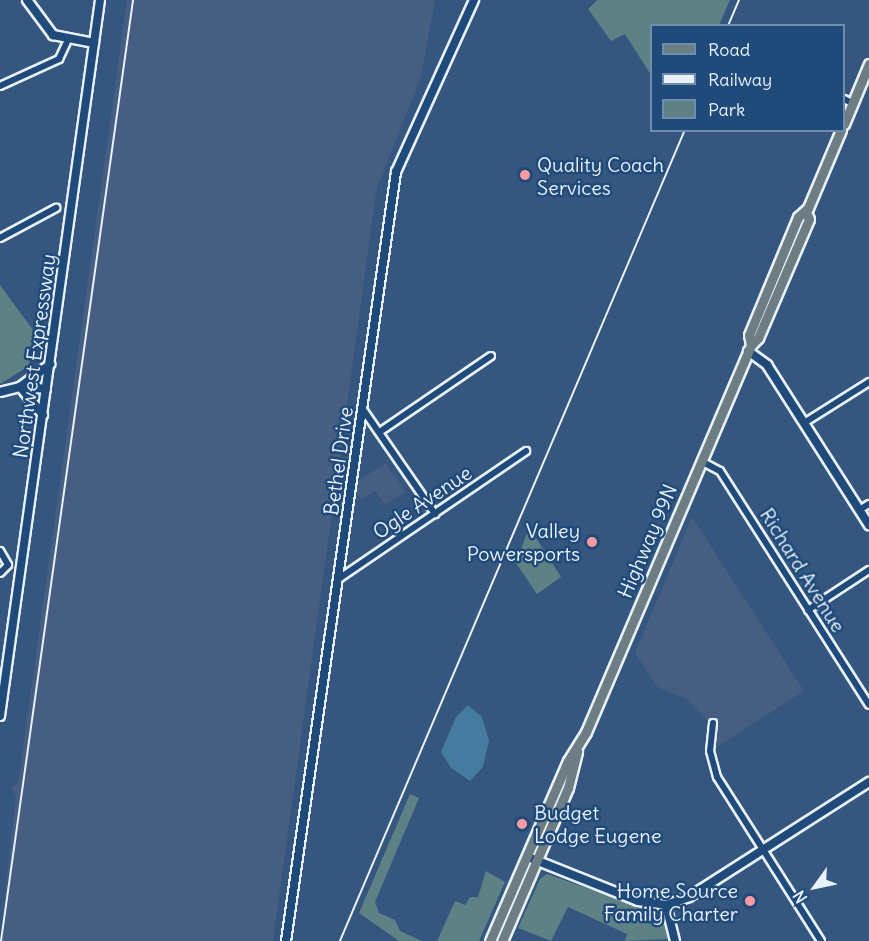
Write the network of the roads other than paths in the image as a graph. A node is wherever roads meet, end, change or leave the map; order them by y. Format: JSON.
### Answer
{"nodes":[{"id":1,"x":27,"y":0,"type":"edge"},
{"id":2,"x":100,"y":0,"type":"edge"},
{"id":3,"x":474,"y":0,"type":"edge"},
{"id":4,"x":68,"y":40,"type":"junction"},
{"id":5,"x":94,"y":44,"type":"junction"},
{"id":6,"x":869,"y":64,"type":"edge"},
{"id":7,"x":0,"y":86,"type":"edge"},
{"id":8,"x":848,"y":101,"type":"edge"},
{"id":9,"x":840,"y":132,"type":"edge"},
{"id":10,"x":56,"y":208,"type":"dead end"},
{"id":11,"x":0,"y":238,"type":"edge"},
{"id":12,"x":749,"y":348,"type":"junction"},
{"id":13,"x":491,"y":356,"type":"dead end"},
{"id":14,"x":50,"y":364,"type":"junction"},
{"id":15,"x":869,"y":382,"type":"edge"},
{"id":16,"x":20,"y":387,"type":"junction"},
{"id":17,"x":46,"y":389,"type":"junction"},
{"id":18,"x":0,"y":392,"type":"edge"},
{"id":19,"x":362,"y":408,"type":"junction"},
{"id":20,"x":43,"y":415,"type":"junction"},
{"id":21,"x":804,"y":423,"type":"junction"},
{"id":22,"x":381,"y":431,"type":"junction"},
{"id":23,"x":526,"y":451,"type":"dead end"},
{"id":24,"x":701,"y":461,"type":"junction"},
{"id":25,"x":869,"y":504,"type":"edge"},
{"id":26,"x":860,"y":510,"type":"junction"},
{"id":27,"x":435,"y":514,"type":"junction"},
{"id":28,"x":869,"y":525,"type":"edge"},
{"id":29,"x":0,"y":551,"type":"edge"},
{"id":30,"x":869,"y":570,"type":"edge"},
{"id":31,"x":0,"y":573,"type":"edge"},
{"id":32,"x":337,"y":580,"type":"junction"},
{"id":33,"x":808,"y":610,"type":"junction"},
{"id":34,"x":869,"y":705,"type":"edge"},
{"id":35,"x":0,"y":716,"type":"edge"},
{"id":36,"x":713,"y":723,"type":"dead end"},
{"id":37,"x":578,"y":751,"type":"junction"},
{"id":38,"x":869,"y":782,"type":"edge"},
{"id":39,"x":763,"y":850,"type":"junction"},
{"id":40,"x":528,"y":857,"type":"junction"},
{"id":41,"x":537,"y":861,"type":"junction"},
{"id":42,"x":666,"y":905,"type":"junction"},
{"id":43,"x":286,"y":941,"type":"edge"},
{"id":44,"x":490,"y":941,"type":"edge"},
{"id":45,"x":502,"y":941,"type":"edge"},
{"id":46,"x":675,"y":941,"type":"edge"},
{"id":47,"x":821,"y":941,"type":"edge"}],
"edges":[{"from":1,"to":4,"type":"street"},
{"from":2,"to":5,"type":"main road","name":"Northwest Expressway"},
{"from":3,"to":19,"type":"street","name":"Bethel Drive"},
{"from":4,"to":5,"type":"street"},
{"from":4,"to":7,"type":"street"},
{"from":5,"to":14,"type":"main road","name":"Northwest Expressway"},
{"from":6,"to":8,"type":"main road"},
{"from":9,"to":12,"type":"main road","name":"Highway 99N"},
{"from":10,"to":11,"type":"street"},
{"from":12,"to":21,"type":"street"},
{"from":12,"to":24,"type":"main road","name":"Highway 99N"},
{"from":13,"to":22,"type":"street"},
{"from":14,"to":16,"type":"street"},
{"from":14,"to":17,"type":"main road","name":"Northwest Expressway"},
{"from":15,"to":21,"type":"street"},
{"from":16,"to":17,"type":"street"},
{"from":16,"to":18,"type":"street"},
{"from":16,"to":20,"type":"street"},
{"from":17,"to":20,"type":"main road","name":"Northwest Expressway"},
{"from":19,"to":22,"type":"street"},
{"from":19,"to":32,"type":"street","name":"Bethel Drive"},
{"from":20,"to":35,"type":"main road","name":"Northwest Expressway"},
{"from":21,"to":26,"type":"street"},
{"from":22,"to":27,"type":"street"},
{"from":23,"to":27,"type":"street","name":"Ogle Avenue"},
{"from":24,"to":33,"type":"street","name":"Richard Avenue"},
{"from":24,"to":37,"type":"main road","name":"Highway 99N"},
{"from":25,"to":26,"type":"street"},
{"from":26,"to":28,"type":"street"},
{"from":27,"to":32,"type":"street","name":"Ogle Avenue"},
{"from":29,"to":31,"type":"street"},
{"from":30,"to":33,"type":"street"},
{"from":32,"to":43,"type":"street","name":"Bethel Drive"},
{"from":33,"to":34,"type":"street","name":"Richard Avenue"},
{"from":36,"to":39,"type":"street"},
{"from":37,"to":40,"type":"main road","name":"Highway 99N"},
{"from":37,"to":41,"type":"main road","name":"Highway 99N"},
{"from":38,"to":39,"type":"street"},
{"from":39,"to":42,"type":"street"},
{"from":39,"to":47,"type":"street"},
{"from":40,"to":41,"type":"street"},
{"from":40,"to":44,"type":"main road","name":"Highway 99N"},
{"from":41,"to":42,"type":"street"},
{"from":41,"to":45,"type":"main road","name":"Highway 99N"},
{"from":42,"to":46,"type":"street"}]}
